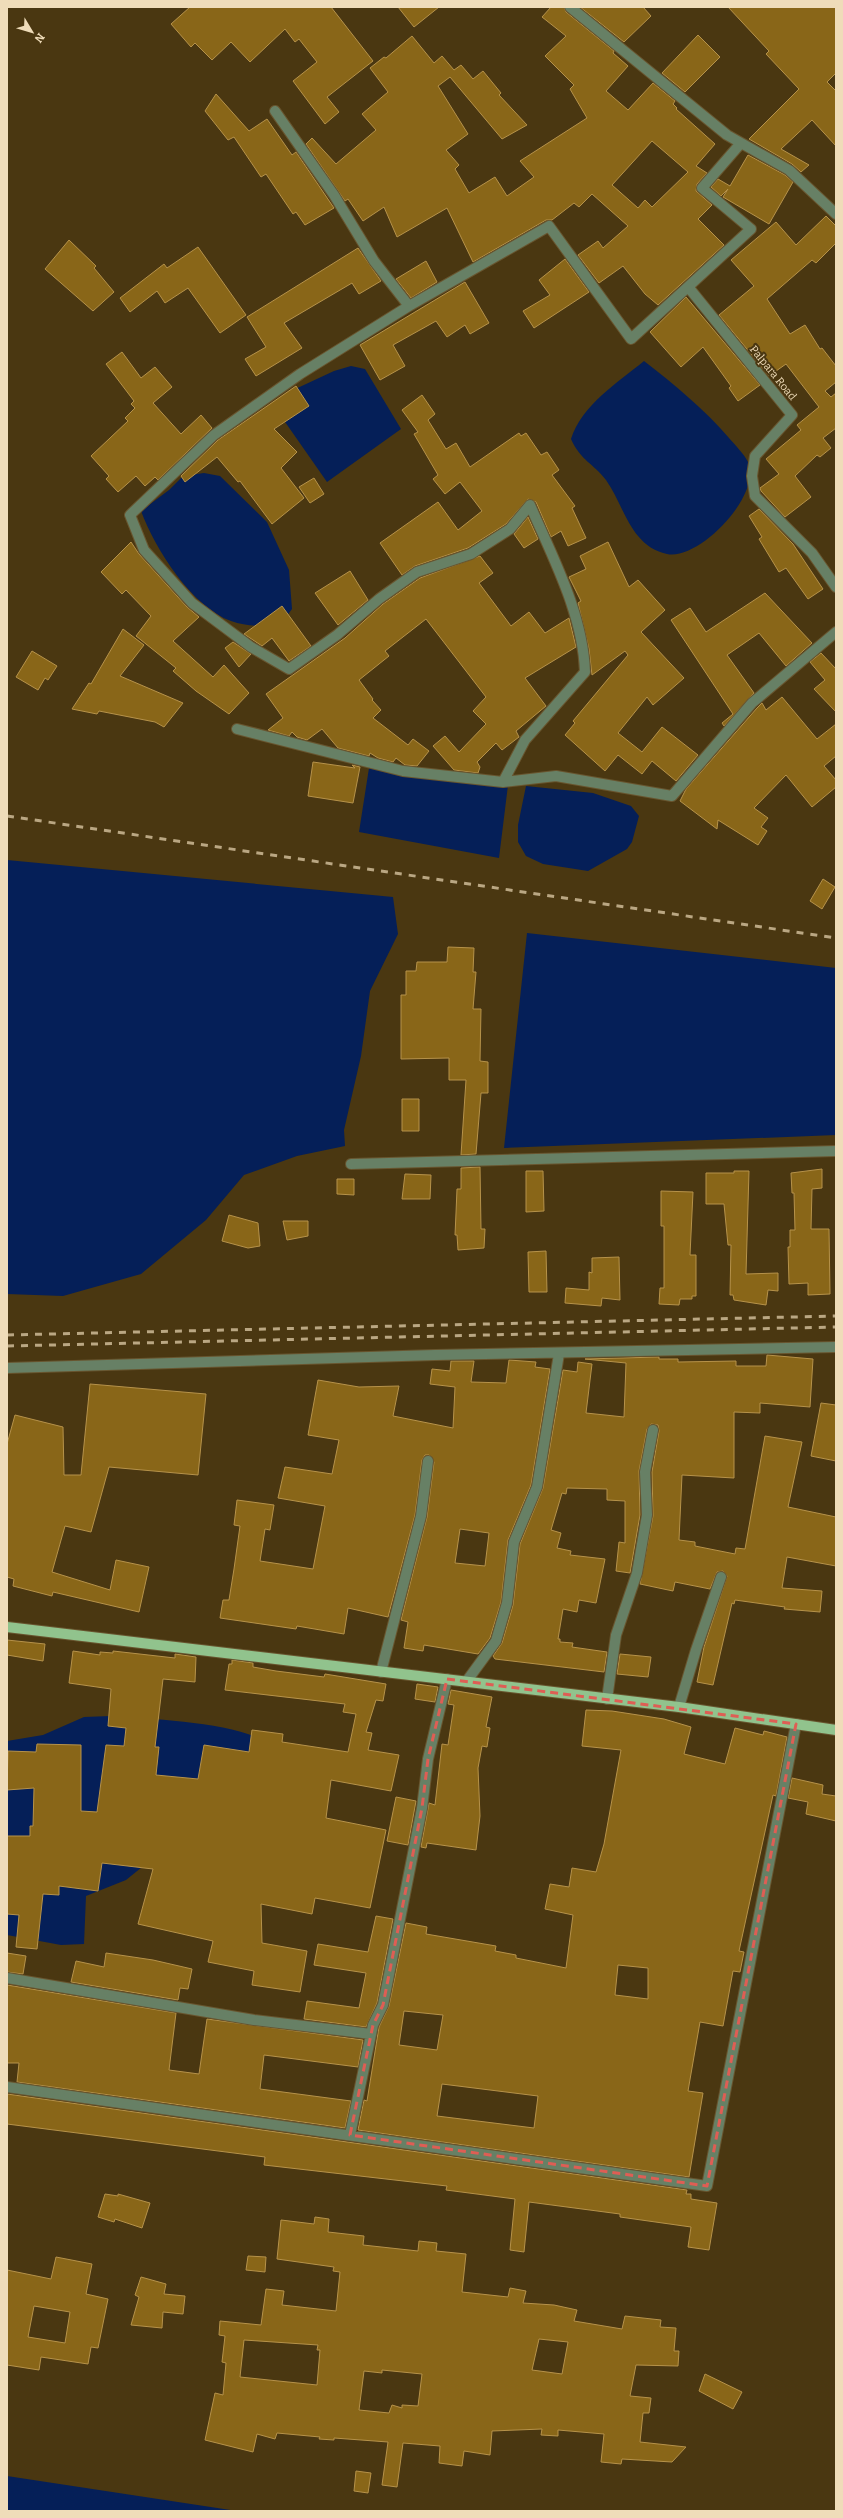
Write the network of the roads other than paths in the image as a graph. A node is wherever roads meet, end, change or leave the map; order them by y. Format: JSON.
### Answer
{"nodes":[{"id":1,"x":570,"y":7,"type":"edge"},
{"id":2,"x":275,"y":111,"type":"dead end"},
{"id":3,"x":741,"y":143,"type":"junction"},
{"id":4,"x":836,"y":214,"type":"edge"},
{"id":5,"x":689,"y":288,"type":"junction"},
{"id":6,"x":409,"y":306,"type":"junction"},
{"id":7,"x":836,"y":587,"type":"edge"},
{"id":8,"x":836,"y":632,"type":"edge"},
{"id":9,"x":237,"y":729,"type":"dead end"},
{"id":10,"x":503,"y":782,"type":"junction"},
{"id":11,"x":836,"y":1151,"type":"edge"},
{"id":12,"x":351,"y":1164,"type":"dead end"},
{"id":13,"x":836,"y":1348,"type":"edge"},
{"id":14,"x":559,"y":1354,"type":"junction"},
{"id":15,"x":7,"y":1368,"type":"edge"},
{"id":16,"x":653,"y":1430,"type":"dead end"},
{"id":17,"x":428,"y":1461,"type":"dead end"},
{"id":18,"x":722,"y":1577,"type":"dead end"},
{"id":19,"x":7,"y":1628,"type":"edge"},
{"id":20,"x":381,"y":1672,"type":"junction"},
{"id":21,"x":447,"y":1679,"type":"junction"},
{"id":22,"x":466,"y":1682,"type":"junction"},
{"id":23,"x":607,"y":1698,"type":"junction"},
{"id":24,"x":679,"y":1706,"type":"junction"},
{"id":25,"x":796,"y":1724,"type":"junction"},
{"id":26,"x":836,"y":1730,"type":"edge"},
{"id":27,"x":7,"y":1978,"type":"edge"},
{"id":28,"x":371,"y":2034,"type":"junction"},
{"id":29,"x":7,"y":2087,"type":"edge"},
{"id":30,"x":350,"y":2135,"type":"junction"}],
"edges":[{"from":1,"to":3,"type":"street"},
{"from":2,"to":6,"type":"street"},
{"from":3,"to":4,"type":"street"},
{"from":3,"to":5,"type":"street"},
{"from":5,"to":6,"type":"street"},
{"from":5,"to":7,"type":"street","name":"Palpara Road"},
{"from":6,"to":10,"type":"street"},
{"from":8,"to":10,"type":"street"},
{"from":9,"to":10,"type":"street"},
{"from":11,"to":12,"type":"street"},
{"from":13,"to":14,"type":"street"},
{"from":14,"to":15,"type":"street"},
{"from":14,"to":22,"type":"street"},
{"from":16,"to":23,"type":"street"},
{"from":17,"to":20,"type":"street"},
{"from":18,"to":24,"type":"street"},
{"from":19,"to":20,"type":"main road"},
{"from":20,"to":21,"type":"main road"},
{"from":21,"to":22,"type":"main road"},
{"from":21,"to":28,"type":"street"},
{"from":22,"to":23,"type":"main road"},
{"from":23,"to":24,"type":"main road"},
{"from":24,"to":25,"type":"main road"},
{"from":25,"to":26,"type":"main road"},
{"from":25,"to":30,"type":"street"},
{"from":27,"to":28,"type":"street"},
{"from":28,"to":30,"type":"street"},
{"from":29,"to":30,"type":"street"}]}
